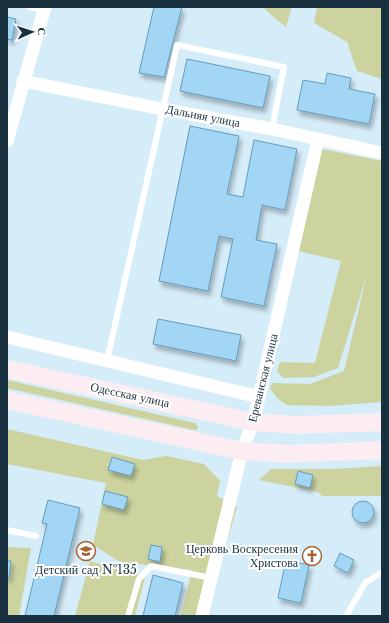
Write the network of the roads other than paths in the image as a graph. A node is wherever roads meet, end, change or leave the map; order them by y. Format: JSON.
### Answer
{"nodes":[{"id":1,"x":29,"y":7,"type":"edge"},
{"id":2,"x":44,"y":9,"type":"edge"},
{"id":3,"x":23,"y":81,"type":"junction"},
{"id":4,"x":162,"y":109,"type":"junction"},
{"id":5,"x":272,"y":129,"type":"junction"},
{"id":6,"x":318,"y":139,"type":"junction"},
{"id":7,"x":7,"y":140,"type":"edge"},
{"id":8,"x":382,"y":153,"type":"edge"},
{"id":9,"x":7,"y":337,"type":"edge"},
{"id":10,"x":107,"y":361,"type":"junction"},
{"id":11,"x":7,"y":369,"type":"edge"},
{"id":12,"x":259,"y":397,"type":"junction"},
{"id":13,"x":7,"y":400,"type":"edge"},
{"id":14,"x":253,"y":422,"type":"junction"},
{"id":15,"x":382,"y":422,"type":"edge"},
{"id":16,"x":382,"y":450,"type":"edge"},
{"id":17,"x":242,"y":452,"type":"junction"},
{"id":18,"x":7,"y":530,"type":"edge"},
{"id":19,"x":36,"y":536,"type":"dead end"},
{"id":20,"x":382,"y":572,"type":"edge"},
{"id":21,"x":211,"y":578,"type":"junction"},
{"id":22,"x":128,"y":616,"type":"edge"},
{"id":23,"x":202,"y":616,"type":"edge"},
{"id":24,"x":346,"y":616,"type":"edge"}],
"edges":[{"from":1,"to":2,"type":"lane"},
{"from":2,"to":3,"type":"street"},
{"from":3,"to":4,"type":"street","name":"Дальняя улица"},
{"from":3,"to":7,"type":"street"},
{"from":4,"to":5,"type":"street","name":"Дальняя улица"},
{"from":4,"to":5,"type":"lane"},
{"from":4,"to":10,"type":"lane"},
{"from":5,"to":6,"type":"street","name":"Дальняя улица"},
{"from":6,"to":8,"type":"street","name":"Дальняя улица"},
{"from":6,"to":12,"type":"street","name":"Ереванская улица"},
{"from":9,"to":10,"type":"street"},
{"from":10,"to":12,"type":"street"},
{"from":11,"to":14,"type":"main road","name":"Одесская улица"},
{"from":12,"to":14,"type":"street","name":"Ереванская улица"},
{"from":13,"to":17,"type":"main road"},
{"from":14,"to":15,"type":"main road","name":"Одесская улица"},
{"from":14,"to":17,"type":"street","name":"Ереванская улица"},
{"from":16,"to":17,"type":"main road"},
{"from":17,"to":21,"type":"street","name":"Ереванская улица"},
{"from":18,"to":19,"type":"lane"},
{"from":20,"to":24,"type":"lane"},
{"from":21,"to":22,"type":"lane"},
{"from":21,"to":23,"type":"street","name":"Ереванская улица"}]}
